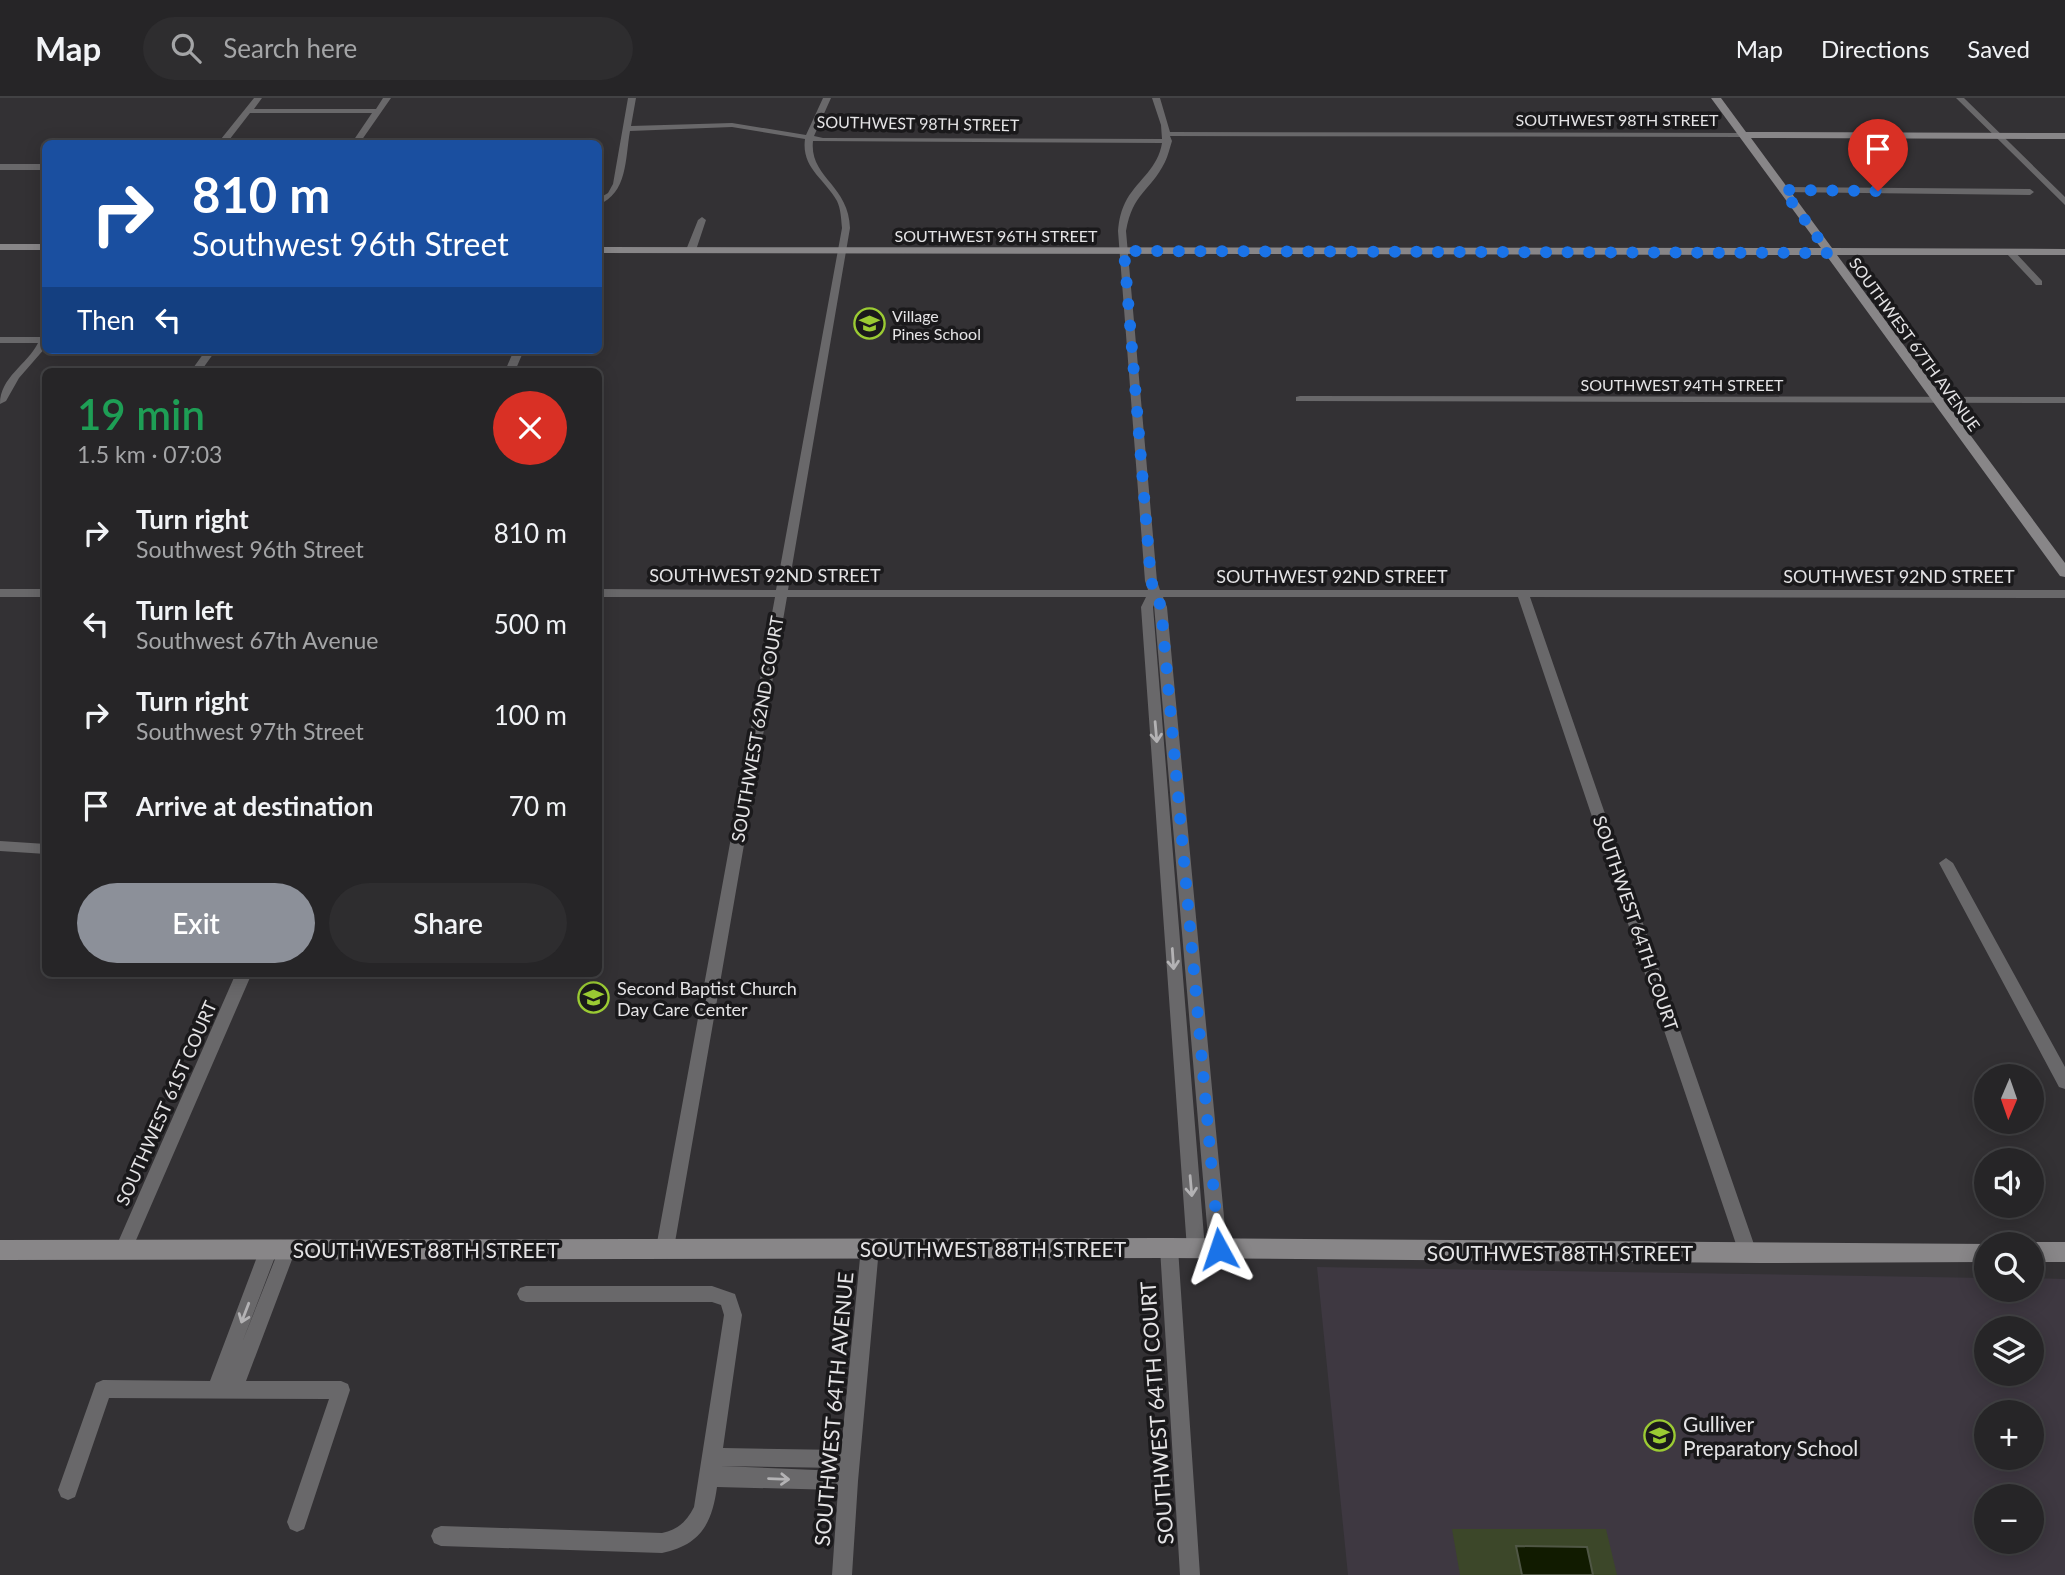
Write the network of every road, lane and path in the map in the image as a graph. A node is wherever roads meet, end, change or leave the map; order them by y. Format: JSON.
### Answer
{"nodes":[{"id":1,"x":258,"y":98,"type":"edge"},
{"id":2,"x":387,"y":98,"type":"edge"},
{"id":3,"x":632,"y":98,"type":"edge"},
{"id":4,"x":827,"y":98,"type":"edge"},
{"id":5,"x":1156,"y":98,"type":"edge"},
{"id":6,"x":1716,"y":98,"type":"edge"},
{"id":7,"x":1960,"y":98,"type":"edge"},
{"id":8,"x":248,"y":111,"type":"junction"},
{"id":9,"x":378,"y":111,"type":"junction"},
{"id":10,"x":627,"y":129,"type":"junction"},
{"id":11,"x":1744,"y":135,"type":"junction"},
{"id":12,"x":1999,"y":136,"type":"junction"},
{"id":13,"x":2065,"y":136,"type":"edge"},
{"id":14,"x":1168,"y":137,"type":"junction"},
{"id":15,"x":810,"y":138,"type":"junction"},
{"id":16,"x":224,"y":140,"type":"edge"},
{"id":17,"x":358,"y":140,"type":"edge"},
{"id":18,"x":0,"y":167,"type":"edge"},
{"id":19,"x":42,"y":167,"type":"edge"},
{"id":20,"x":1783,"y":190,"type":"junction"},
{"id":21,"x":2030,"y":192,"type":"dead end"},
{"id":22,"x":602,"y":200,"type":"edge"},
{"id":23,"x":2065,"y":202,"type":"edge"},
{"id":24,"x":702,"y":220,"type":"dead end"},
{"id":25,"x":0,"y":247,"type":"edge"},
{"id":26,"x":42,"y":247,"type":"edge"},
{"id":27,"x":602,"y":250,"type":"edge"},
{"id":28,"x":691,"y":250,"type":"junction"},
{"id":29,"x":842,"y":251,"type":"junction"},
{"id":30,"x":1124,"y":251,"type":"junction"},
{"id":31,"x":2010,"y":252,"type":"junction"},
{"id":32,"x":2065,"y":252,"type":"edge"},
{"id":33,"x":1829,"y":253,"type":"junction"},
{"id":34,"x":2039,"y":283,"type":"dead end"},
{"id":35,"x":0,"y":340,"type":"edge"},
{"id":36,"x":42,"y":340,"type":"edge"},
{"id":37,"x":42,"y":345,"type":"edge"},
{"id":38,"x":1300,"y":399,"type":"dead end"},
{"id":39,"x":1937,"y":400,"type":"junction"},
{"id":40,"x":2065,"y":400,"type":"edge"},
{"id":41,"x":0,"y":401,"type":"edge"},
{"id":42,"x":2065,"y":573,"type":"edge"},
{"id":43,"x":0,"y":593,"type":"edge"},
{"id":44,"x":41,"y":593,"type":"edge"},
{"id":45,"x":602,"y":593,"type":"edge"},
{"id":46,"x":782,"y":593,"type":"junction"},
{"id":47,"x":1154,"y":593,"type":"junction"},
{"id":48,"x":1523,"y":594,"type":"junction"},
{"id":49,"x":2065,"y":594,"type":"edge"},
{"id":50,"x":1152,"y":693,"type":"junction"},
{"id":51,"x":1169,"y":693,"type":"junction"},
{"id":52,"x":1162,"y":800,"type":"junction"},
{"id":53,"x":1178,"y":800,"type":"junction"},
{"id":54,"x":0,"y":846,"type":"edge"},
{"id":55,"x":42,"y":849,"type":"edge"},
{"id":56,"x":1946,"y":863,"type":"dead end"},
{"id":57,"x":1170,"y":919,"type":"junction"},
{"id":58,"x":1189,"y":919,"type":"junction"},
{"id":59,"x":242,"y":977,"type":"edge"},
{"id":60,"x":1181,"y":1059,"type":"junction"},
{"id":61,"x":1201,"y":1060,"type":"junction"},
{"id":62,"x":2065,"y":1082,"type":"edge"},
{"id":63,"x":666,"y":1248,"type":"junction"},
{"id":64,"x":870,"y":1248,"type":"junction"},
{"id":65,"x":1169,"y":1248,"type":"junction"},
{"id":66,"x":124,"y":1249,"type":"junction"},
{"id":67,"x":278,"y":1249,"type":"junction"},
{"id":68,"x":1196,"y":1249,"type":"junction"},
{"id":69,"x":1219,"y":1249,"type":"junction"},
{"id":70,"x":0,"y":1250,"type":"edge"},
{"id":71,"x":2065,"y":1251,"type":"edge"},
{"id":72,"x":1974,"y":1252,"type":"edge"},
{"id":73,"x":2044,"y":1252,"type":"edge"},
{"id":74,"x":1748,"y":1253,"type":"junction"},
{"id":75,"x":526,"y":1294,"type":"dead end"},
{"id":76,"x":225,"y":1389,"type":"junction"},
{"id":77,"x":850,"y":1459,"type":"junction"},
{"id":78,"x":712,"y":1467,"type":"junction"},
{"id":79,"x":848,"y":1481,"type":"junction"},
{"id":80,"x":68,"y":1490,"type":"dead end"},
{"id":81,"x":297,"y":1522,"type":"dead end"},
{"id":82,"x":441,"y":1536,"type":"dead end"},
{"id":83,"x":842,"y":1575,"type":"edge"},
{"id":84,"x":1189,"y":1575,"type":"edge"}],
"edges":[{"from":1,"to":8,"type":"street"},
{"from":2,"to":9,"type":"street"},
{"from":3,"to":10,"type":"street"},
{"from":4,"to":15,"type":"street"},
{"from":5,"to":14,"type":"street"},
{"from":6,"to":11,"type":"street","name":"SOUTHWEST 67TH AVENUE"},
{"from":7,"to":12,"type":"street"},
{"from":8,"to":9,"type":"street"},
{"from":8,"to":16,"type":"street"},
{"from":9,"to":17,"type":"street"},
{"from":10,"to":15,"type":"street","name":"SOUTHWEST 98TH STREET"},
{"from":10,"to":22,"type":"street"},
{"from":11,"to":12,"type":"street","name":"SOUTHWEST 98TH STREET"},
{"from":11,"to":14,"type":"street","name":"SOUTHWEST 98TH STREET"},
{"from":11,"to":20,"type":"street","name":"SOUTHWEST 67TH AVENUE"},
{"from":12,"to":13,"type":"street","name":"SOUTHWEST 98TH STREET"},
{"from":12,"to":23,"type":"street"},
{"from":14,"to":15,"type":"street","name":"SOUTHWEST 98TH STREET"},
{"from":14,"to":30,"type":"street"},
{"from":15,"to":29,"type":"street","name":"SOUTHWEST 62ND COURT"},
{"from":18,"to":19,"type":"street"},
{"from":20,"to":21,"type":"street"},
{"from":20,"to":33,"type":"street","name":"SOUTHWEST 67TH AVENUE"},
{"from":24,"to":28,"type":"street"},
{"from":25,"to":26,"type":"street"},
{"from":27,"to":28,"type":"street","name":"SOUTHWEST 96TH STREET"},
{"from":28,"to":29,"type":"street","name":"SOUTHWEST 96TH STREET"},
{"from":29,"to":30,"type":"street","name":"SOUTHWEST 96TH STREET"},
{"from":29,"to":46,"type":"street","name":"SOUTHWEST 62ND COURT"},
{"from":30,"to":33,"type":"street","name":"SOUTHWEST 96TH STREET"},
{"from":30,"to":47,"type":"street"},
{"from":31,"to":32,"type":"street","name":"SOUTHWEST 96TH STREET"},
{"from":31,"to":33,"type":"street","name":"SOUTHWEST 96TH STREET"},
{"from":31,"to":34,"type":"street"},
{"from":33,"to":39,"type":"street","name":"SOUTHWEST 67TH AVENUE"},
{"from":35,"to":36,"type":"street"},
{"from":37,"to":41,"type":"street"},
{"from":38,"to":39,"type":"street","name":"SOUTHWEST 94TH STREET"},
{"from":39,"to":40,"type":"street","name":"SOUTHWEST 94TH STREET"},
{"from":39,"to":42,"type":"street","name":"SOUTHWEST 67TH AVENUE"},
{"from":43,"to":44,"type":"street"},
{"from":45,"to":46,"type":"street","name":"SOUTHWEST 92ND STREET"},
{"from":46,"to":47,"type":"street","name":"SOUTHWEST 92ND STREET"},
{"from":46,"to":63,"type":"street","name":"SOUTHWEST 62ND COURT"},
{"from":47,"to":48,"type":"street","name":"SOUTHWEST 92ND STREET"},
{"from":47,"to":50,"type":"street"},
{"from":47,"to":51,"type":"street"},
{"from":48,"to":49,"type":"street","name":"SOUTHWEST 92ND STREET"},
{"from":48,"to":74,"type":"street","name":"SOUTHWEST 64TH COURT"},
{"from":50,"to":51,"type":"street"},
{"from":50,"to":52,"type":"street","one_way":true},
{"from":51,"to":53,"type":"street"},
{"from":52,"to":53,"type":"street"},
{"from":52,"to":57,"type":"street"},
{"from":53,"to":58,"type":"street"},
{"from":54,"to":55,"type":"street"},
{"from":56,"to":62,"type":"street"},
{"from":57,"to":58,"type":"street"},
{"from":57,"to":60,"type":"street","one_way":true},
{"from":58,"to":61,"type":"street"},
{"from":59,"to":66,"type":"street","name":"SOUTHWEST 61ST COURT"},
{"from":60,"to":61,"type":"street"},
{"from":60,"to":68,"type":"street","one_way":true},
{"from":61,"to":69,"type":"street"},
{"from":63,"to":64,"type":"street","name":"SOUTHWEST 88TH STREET"},
{"from":63,"to":67,"type":"street","name":"SOUTHWEST 88TH STREET"},
{"from":64,"to":65,"type":"street","name":"SOUTHWEST 88TH STREET"},
{"from":64,"to":77,"type":"street","name":"SOUTHWEST 64TH AVENUE"},
{"from":65,"to":68,"type":"street","name":"SOUTHWEST 88TH STREET"},
{"from":65,"to":84,"type":"street","name":"SOUTHWEST 64TH COURT"},
{"from":66,"to":67,"type":"street","name":"SOUTHWEST 88TH STREET"},
{"from":66,"to":70,"type":"street","name":"SOUTHWEST 88TH STREET"},
{"from":67,"to":76,"type":"street"},
{"from":68,"to":69,"type":"street","name":"SOUTHWEST 88TH STREET"},
{"from":69,"to":74,"type":"street","name":"SOUTHWEST 88TH STREET"},
{"from":71,"to":73,"type":"street"},
{"from":72,"to":74,"type":"street","name":"SOUTHWEST 88TH STREET"},
{"from":75,"to":78,"type":"street"},
{"from":76,"to":80,"type":"street"},
{"from":76,"to":81,"type":"street"},
{"from":77,"to":78,"type":"street"},
{"from":77,"to":79,"type":"street","name":"SOUTHWEST 64TH AVENUE"},
{"from":78,"to":79,"type":"street","one_way":true},
{"from":78,"to":82,"type":"street"},
{"from":79,"to":83,"type":"street","name":"SOUTHWEST 64TH AVENUE"}]}
